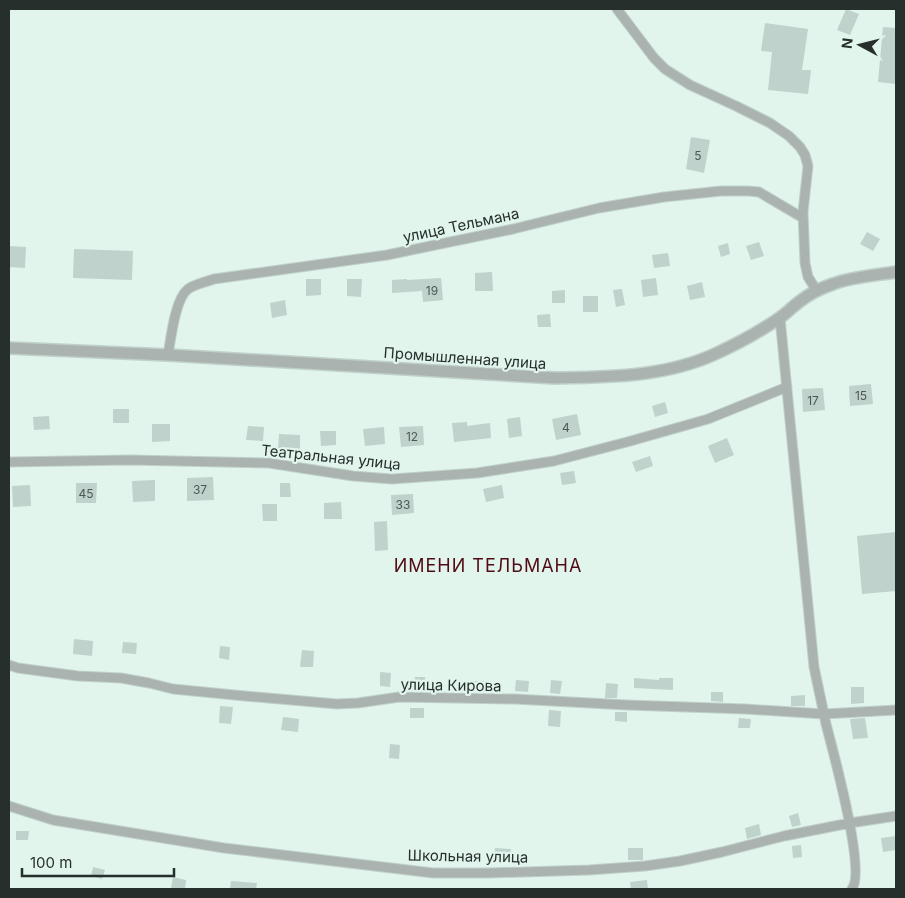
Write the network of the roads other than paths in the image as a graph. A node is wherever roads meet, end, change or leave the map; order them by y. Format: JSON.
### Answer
{"nodes":[{"id":1,"x":617,"y":9,"type":"edge"},
{"id":2,"x":803,"y":218,"type":"junction"},
{"id":3,"x":896,"y":272,"type":"edge"},
{"id":4,"x":817,"y":291,"type":"junction"},
{"id":5,"x":780,"y":318,"type":"junction"},
{"id":6,"x":9,"y":348,"type":"edge"},
{"id":7,"x":168,"y":355,"type":"junction"},
{"id":8,"x":787,"y":387,"type":"junction"},
{"id":9,"x":9,"y":462,"type":"edge"},
{"id":10,"x":9,"y":665,"type":"edge"},
{"id":11,"x":896,"y":710,"type":"edge"},
{"id":12,"x":824,"y":714,"type":"junction"},
{"id":13,"x":9,"y":806,"type":"edge"},
{"id":14,"x":896,"y":816,"type":"edge"},
{"id":15,"x":850,"y":823,"type":"junction"},
{"id":16,"x":852,"y":889,"type":"edge"}],
"edges":[{"from":1,"to":2,"type":"street"},
{"from":2,"to":4,"type":"street"},
{"from":2,"to":7,"type":"street","name":"улица Тельмана"},
{"from":3,"to":4,"type":"street","name":"Промышленная улица"},
{"from":4,"to":5,"type":"street","name":"Промышленная улица"},
{"from":5,"to":7,"type":"street","name":"Промышленная улица"},
{"from":5,"to":8,"type":"street"},
{"from":6,"to":7,"type":"street","name":"Промышленная улица"},
{"from":8,"to":9,"type":"street","name":"Театральная улица"},
{"from":8,"to":12,"type":"street"},
{"from":10,"to":12,"type":"street","name":"улица Кирова"},
{"from":11,"to":12,"type":"street","name":"улица Кирова"},
{"from":12,"to":15,"type":"street"},
{"from":13,"to":15,"type":"street","name":"Школьная улица"},
{"from":14,"to":15,"type":"street","name":"Школьная улица"},
{"from":15,"to":16,"type":"street"}]}
